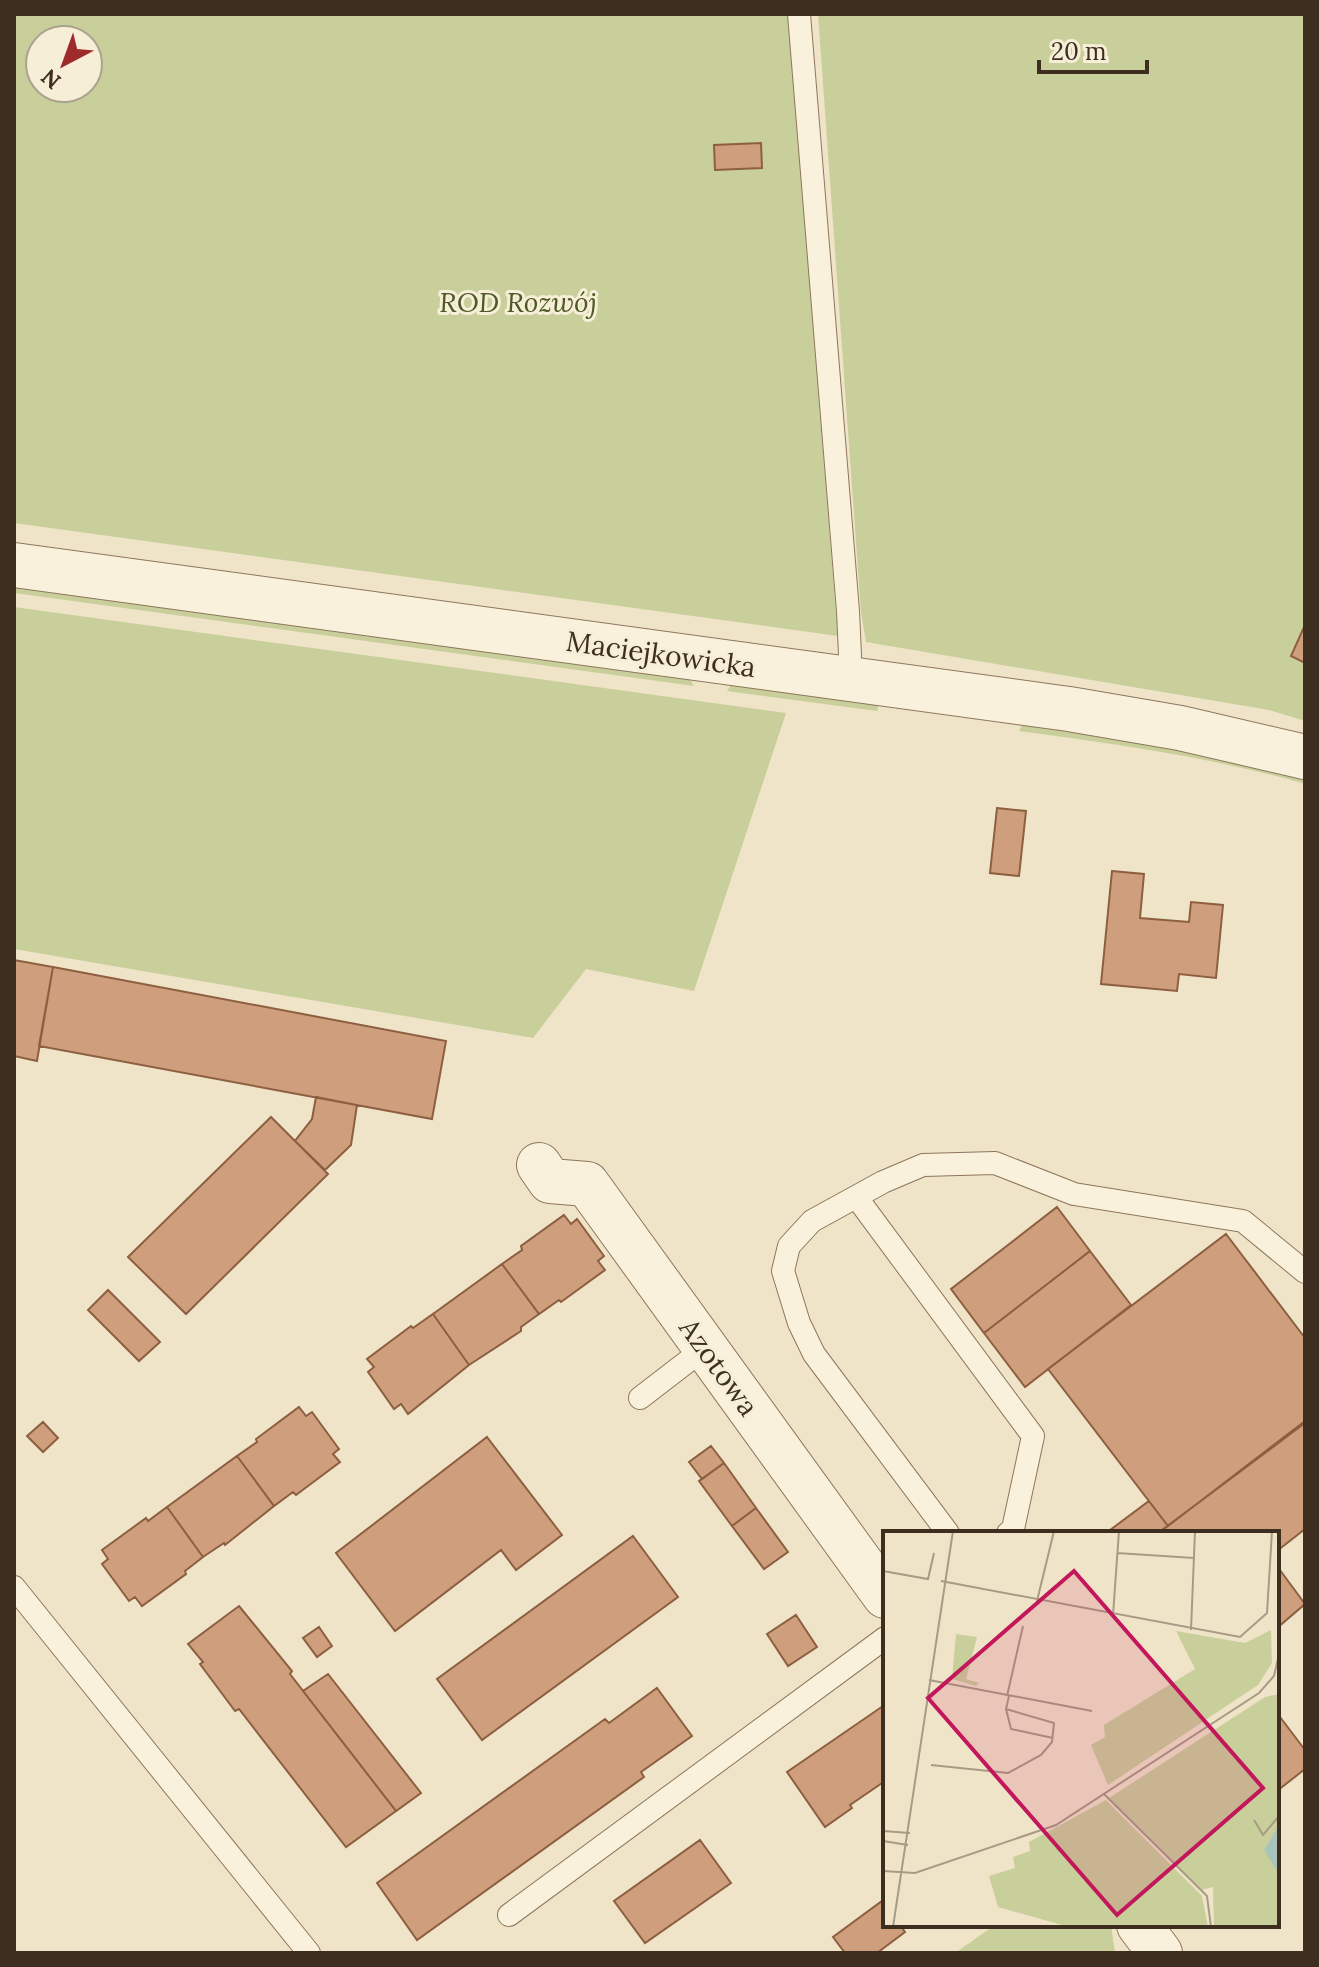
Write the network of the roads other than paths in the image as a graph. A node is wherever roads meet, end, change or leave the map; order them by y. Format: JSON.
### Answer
{"nodes":[{"id":1,"x":799,"y":14,"type":"edge"},
{"id":2,"x":14,"y":565,"type":"edge"},
{"id":3,"x":847,"y":679,"type":"junction"},
{"id":4,"x":1305,"y":757,"type":"edge"},
{"id":5,"x":539,"y":1165,"type":"dead end"},
{"id":6,"x":857,"y":1198,"type":"junction"},
{"id":7,"x":1305,"y":1272,"type":"edge"},
{"id":8,"x":705,"y":1348,"type":"junction"},
{"id":9,"x":640,"y":1398,"type":"dead end"},
{"id":10,"x":947,"y":1531,"type":"edge"},
{"id":11,"x":1010,"y":1531,"type":"edge"},
{"id":12,"x":14,"y":1587,"type":"edge"},
{"id":13,"x":883,"y":1593,"type":"edge"},
{"id":14,"x":883,"y":1639,"type":"edge"},
{"id":15,"x":509,"y":1915,"type":"dead end"},
{"id":16,"x":1140,"y":1927,"type":"edge"},
{"id":17,"x":309,"y":1953,"type":"edge"},
{"id":18,"x":1160,"y":1953,"type":"edge"}],
"edges":[{"from":1,"to":3,"type":"lane"},
{"from":2,"to":3,"type":"street","name":"Maciejkowicka"},
{"from":3,"to":4,"type":"street","name":"Maciejkowicka"},
{"from":5,"to":8,"type":"street","name":"Azotowa"},
{"from":6,"to":7,"type":"lane"},
{"from":6,"to":10,"type":"lane"},
{"from":6,"to":11,"type":"lane"},
{"from":8,"to":9,"type":"lane"},
{"from":8,"to":13,"type":"street","name":"Azotowa"},
{"from":12,"to":17,"type":"lane"},
{"from":14,"to":15,"type":"lane"},
{"from":16,"to":18,"type":"street"}]}
